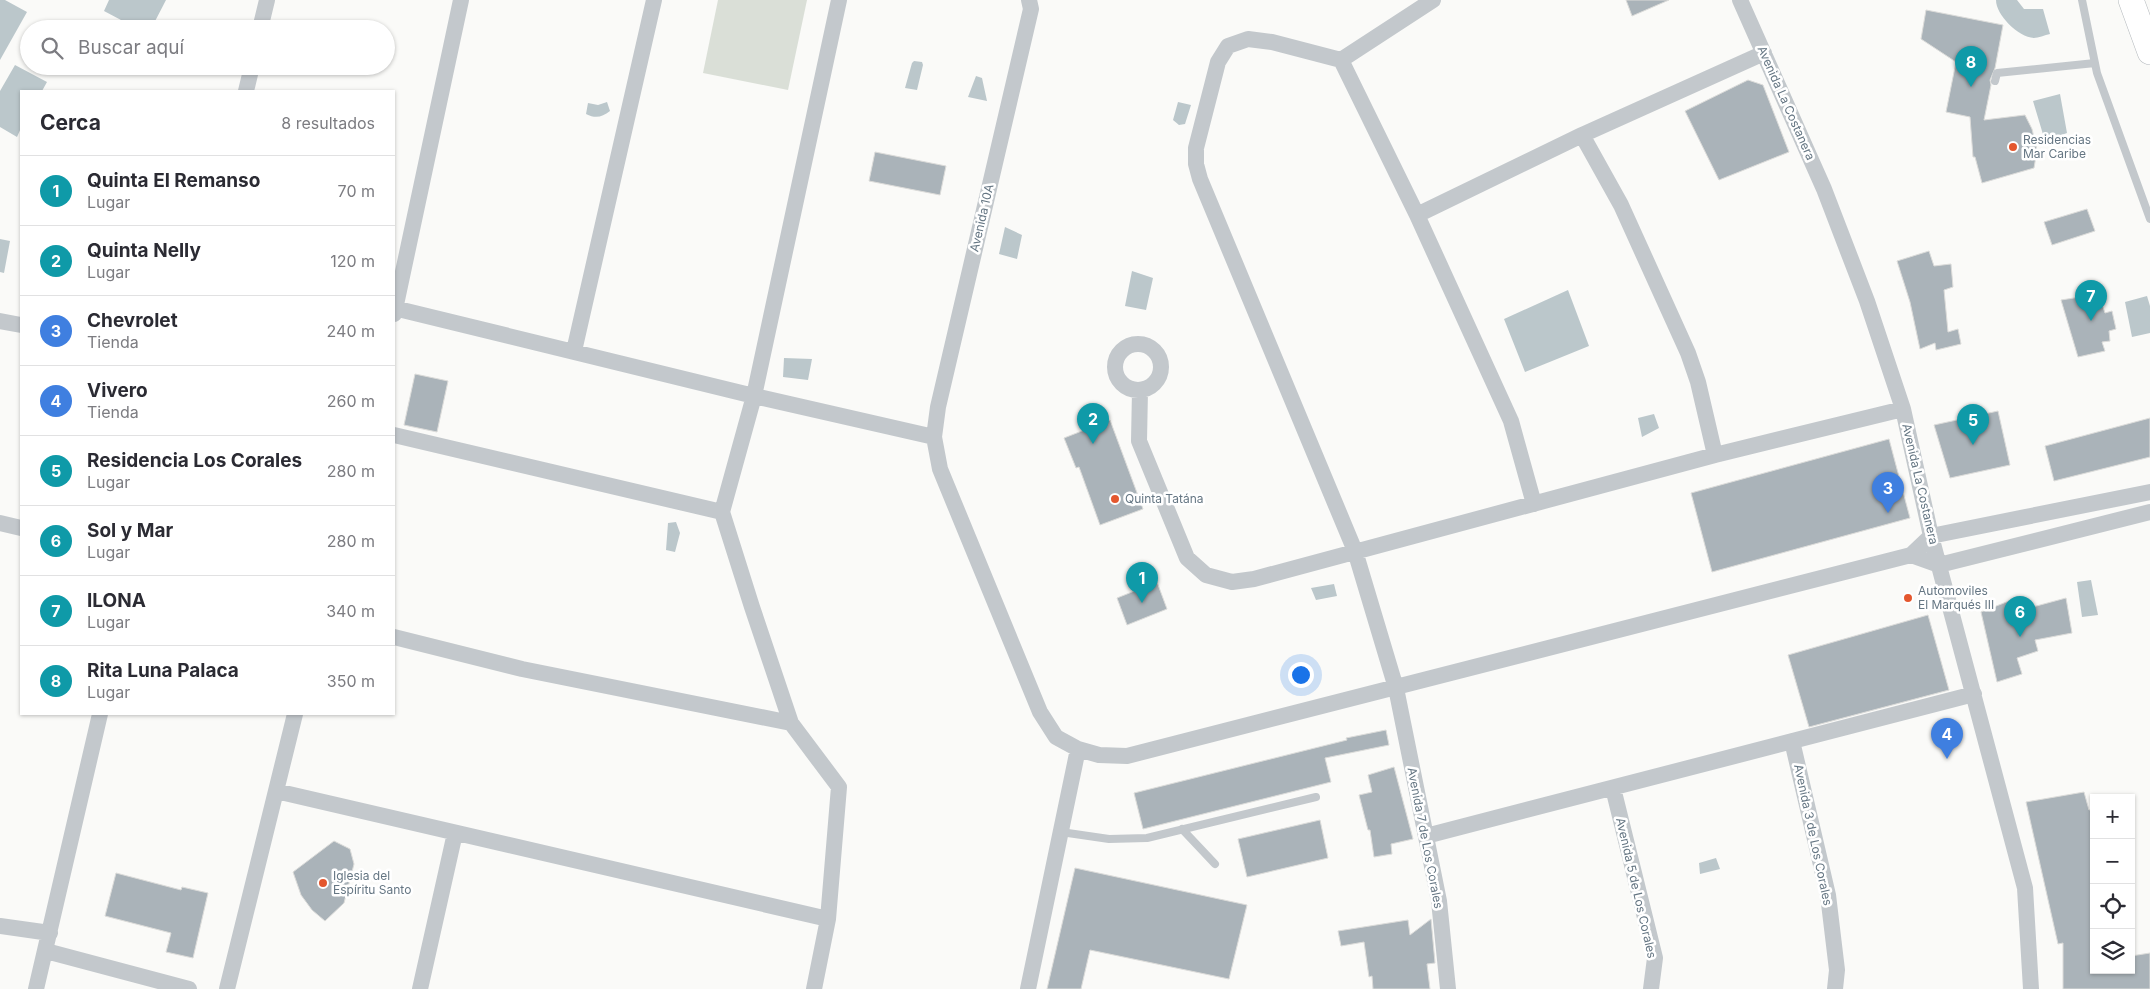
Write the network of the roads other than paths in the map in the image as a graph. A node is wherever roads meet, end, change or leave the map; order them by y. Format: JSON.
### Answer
{"nodes":[{"id":1,"x":267,"y":0,"type":"edge"},
{"id":2,"x":461,"y":0,"type":"edge"},
{"id":3,"x":654,"y":0,"type":"edge"},
{"id":4,"x":839,"y":0,"type":"edge"},
{"id":5,"x":1029,"y":0,"type":"edge"},
{"id":6,"x":1432,"y":0,"type":"edge"},
{"id":7,"x":1740,"y":0,"type":"edge"},
{"id":8,"x":2082,"y":0,"type":"edge"},
{"id":9,"x":2131,"y":0,"type":"edge"},
{"id":10,"x":262,"y":20,"type":"edge"},
{"id":11,"x":2150,"y":52,"type":"edge"},
{"id":12,"x":1764,"y":53,"type":"junction"},
{"id":13,"x":1341,"y":60,"type":"junction"},
{"id":14,"x":2095,"y":63,"type":"junction"},
{"id":15,"x":250,"y":75,"type":"edge"},
{"id":16,"x":1995,"y":81,"type":"dead end"},
{"id":17,"x":246,"y":90,"type":"edge"},
{"id":18,"x":1582,"y":135,"type":"junction"},
{"id":19,"x":1417,"y":215,"type":"junction"},
{"id":20,"x":2150,"y":219,"type":"edge"},
{"id":21,"x":395,"y":305,"type":"edge"},
{"id":22,"x":395,"y":310,"type":"edge"},
{"id":23,"x":0,"y":321,"type":"edge"},
{"id":24,"x":20,"y":325,"type":"edge"},
{"id":25,"x":574,"y":351,"type":"junction"},
{"id":26,"x":1140,"y":390,"type":"dead end"},
{"id":27,"x":754,"y":396,"type":"junction"},
{"id":28,"x":1903,"y":409,"type":"junction"},
{"id":29,"x":395,"y":435,"type":"edge"},
{"id":30,"x":934,"y":437,"type":"junction"},
{"id":31,"x":1715,"y":456,"type":"junction"},
{"id":32,"x":2150,"y":492,"type":"edge"},
{"id":33,"x":1534,"y":504,"type":"junction"},
{"id":34,"x":722,"y":512,"type":"junction"},
{"id":35,"x":2150,"y":512,"type":"edge"},
{"id":36,"x":0,"y":523,"type":"edge"},
{"id":37,"x":20,"y":528,"type":"edge"},
{"id":38,"x":1931,"y":536,"type":"junction"},
{"id":39,"x":1355,"y":551,"type":"junction"},
{"id":40,"x":1911,"y":555,"type":"junction"},
{"id":41,"x":1939,"y":565,"type":"junction"},
{"id":42,"x":395,"y":637,"type":"edge"},
{"id":43,"x":1396,"y":688,"type":"junction"},
{"id":44,"x":1974,"y":694,"type":"junction"},
{"id":45,"x":100,"y":715,"type":"edge"},
{"id":46,"x":295,"y":715,"type":"edge"},
{"id":47,"x":791,"y":723,"type":"junction"},
{"id":48,"x":1792,"y":741,"type":"junction"},
{"id":49,"x":1078,"y":749,"type":"junction"},
{"id":50,"x":1613,"y":788,"type":"junction"},
{"id":51,"x":276,"y":791,"type":"junction"},
{"id":52,"x":1316,"y":797,"type":"dead end"},
{"id":53,"x":1182,"y":829,"type":"junction"},
{"id":54,"x":1061,"y":832,"type":"junction"},
{"id":55,"x":455,"y":833,"type":"junction"},
{"id":56,"x":1426,"y":836,"type":"junction"},
{"id":57,"x":1215,"y":864,"type":"dead end"},
{"id":58,"x":828,"y":919,"type":"junction"},
{"id":59,"x":0,"y":926,"type":"edge"},
{"id":60,"x":50,"y":933,"type":"junction"},
{"id":61,"x":46,"y":951,"type":"junction"},
{"id":62,"x":36,"y":989,"type":"edge"},
{"id":63,"x":189,"y":989,"type":"edge"},
{"id":64,"x":227,"y":989,"type":"edge"},
{"id":65,"x":420,"y":989,"type":"edge"},
{"id":66,"x":814,"y":989,"type":"edge"},
{"id":67,"x":1028,"y":989,"type":"edge"},
{"id":68,"x":1448,"y":989,"type":"edge"},
{"id":69,"x":1651,"y":989,"type":"edge"},
{"id":70,"x":1835,"y":989,"type":"edge"},
{"id":71,"x":2031,"y":989,"type":"edge"}],
"edges":[{"from":1,"to":10,"type":"street"},
{"from":2,"to":21,"type":"street"},
{"from":3,"to":25,"type":"street"},
{"from":4,"to":27,"type":"street"},
{"from":5,"to":30,"type":"street","name":"Avenida 10A"},
{"from":6,"to":13,"type":"street"},
{"from":7,"to":12,"type":"street","name":"Avenida La Costanera"},
{"from":8,"to":14,"type":"lane"},
{"from":9,"to":11,"type":"main road"},
{"from":12,"to":18,"type":"street"},
{"from":12,"to":28,"type":"street","name":"Avenida La Costanera"},
{"from":13,"to":19,"type":"street"},
{"from":13,"to":39,"type":"street","name":"Avenida 7 de Los Corales"},
{"from":14,"to":16,"type":"lane"},
{"from":14,"to":20,"type":"lane"},
{"from":15,"to":17,"type":"street"},
{"from":18,"to":19,"type":"street"},
{"from":18,"to":31,"type":"street"},
{"from":19,"to":33,"type":"street"},
{"from":22,"to":25,"type":"street"},
{"from":23,"to":24,"type":"street"},
{"from":25,"to":27,"type":"street"},
{"from":26,"to":39,"type":"street"},
{"from":27,"to":30,"type":"street"},
{"from":27,"to":34,"type":"street"},
{"from":28,"to":31,"type":"street"},
{"from":28,"to":38,"type":"street","name":"Avenida La Costanera"},
{"from":29,"to":34,"type":"street"},
{"from":30,"to":49,"type":"street","name":"Avenida 10A"},
{"from":31,"to":33,"type":"street"},
{"from":32,"to":38,"type":"street"},
{"from":33,"to":39,"type":"street"},
{"from":34,"to":47,"type":"street"},
{"from":35,"to":41,"type":"street"},
{"from":36,"to":37,"type":"street"},
{"from":38,"to":40,"type":"street"},
{"from":38,"to":41,"type":"street","name":"Avenida La Costanera"},
{"from":39,"to":43,"type":"street","name":"Avenida 7 de Los Corales"},
{"from":40,"to":41,"type":"street"},
{"from":40,"to":43,"type":"street","name":"Avenida 10A"},
{"from":41,"to":44,"type":"street","name":"Avenida La Costanera"},
{"from":42,"to":47,"type":"street"},
{"from":43,"to":49,"type":"street","name":"Avenida 10A"},
{"from":43,"to":56,"type":"street","name":"Avenida 7 de Los Corales"},
{"from":44,"to":48,"type":"street"},
{"from":44,"to":71,"type":"street","name":"Avenida La Costanera"},
{"from":45,"to":60,"type":"street"},
{"from":46,"to":51,"type":"street"},
{"from":47,"to":58,"type":"street"},
{"from":48,"to":50,"type":"street"},
{"from":48,"to":70,"type":"street","name":"Avenida 3 de Los Corales"},
{"from":49,"to":54,"type":"street"},
{"from":50,"to":56,"type":"street"},
{"from":50,"to":69,"type":"street","name":"Avenida 5 de Los Corales"},
{"from":51,"to":55,"type":"street"},
{"from":51,"to":64,"type":"street"},
{"from":52,"to":53,"type":"lane"},
{"from":53,"to":54,"type":"lane"},
{"from":53,"to":57,"type":"lane"},
{"from":54,"to":67,"type":"street"},
{"from":55,"to":58,"type":"street"},
{"from":55,"to":65,"type":"street"},
{"from":56,"to":68,"type":"street","name":"Avenida 7 de Los Corales"},
{"from":58,"to":66,"type":"street"},
{"from":59,"to":60,"type":"street"},
{"from":60,"to":61,"type":"street"},
{"from":61,"to":62,"type":"street"},
{"from":61,"to":63,"type":"street"}]}
